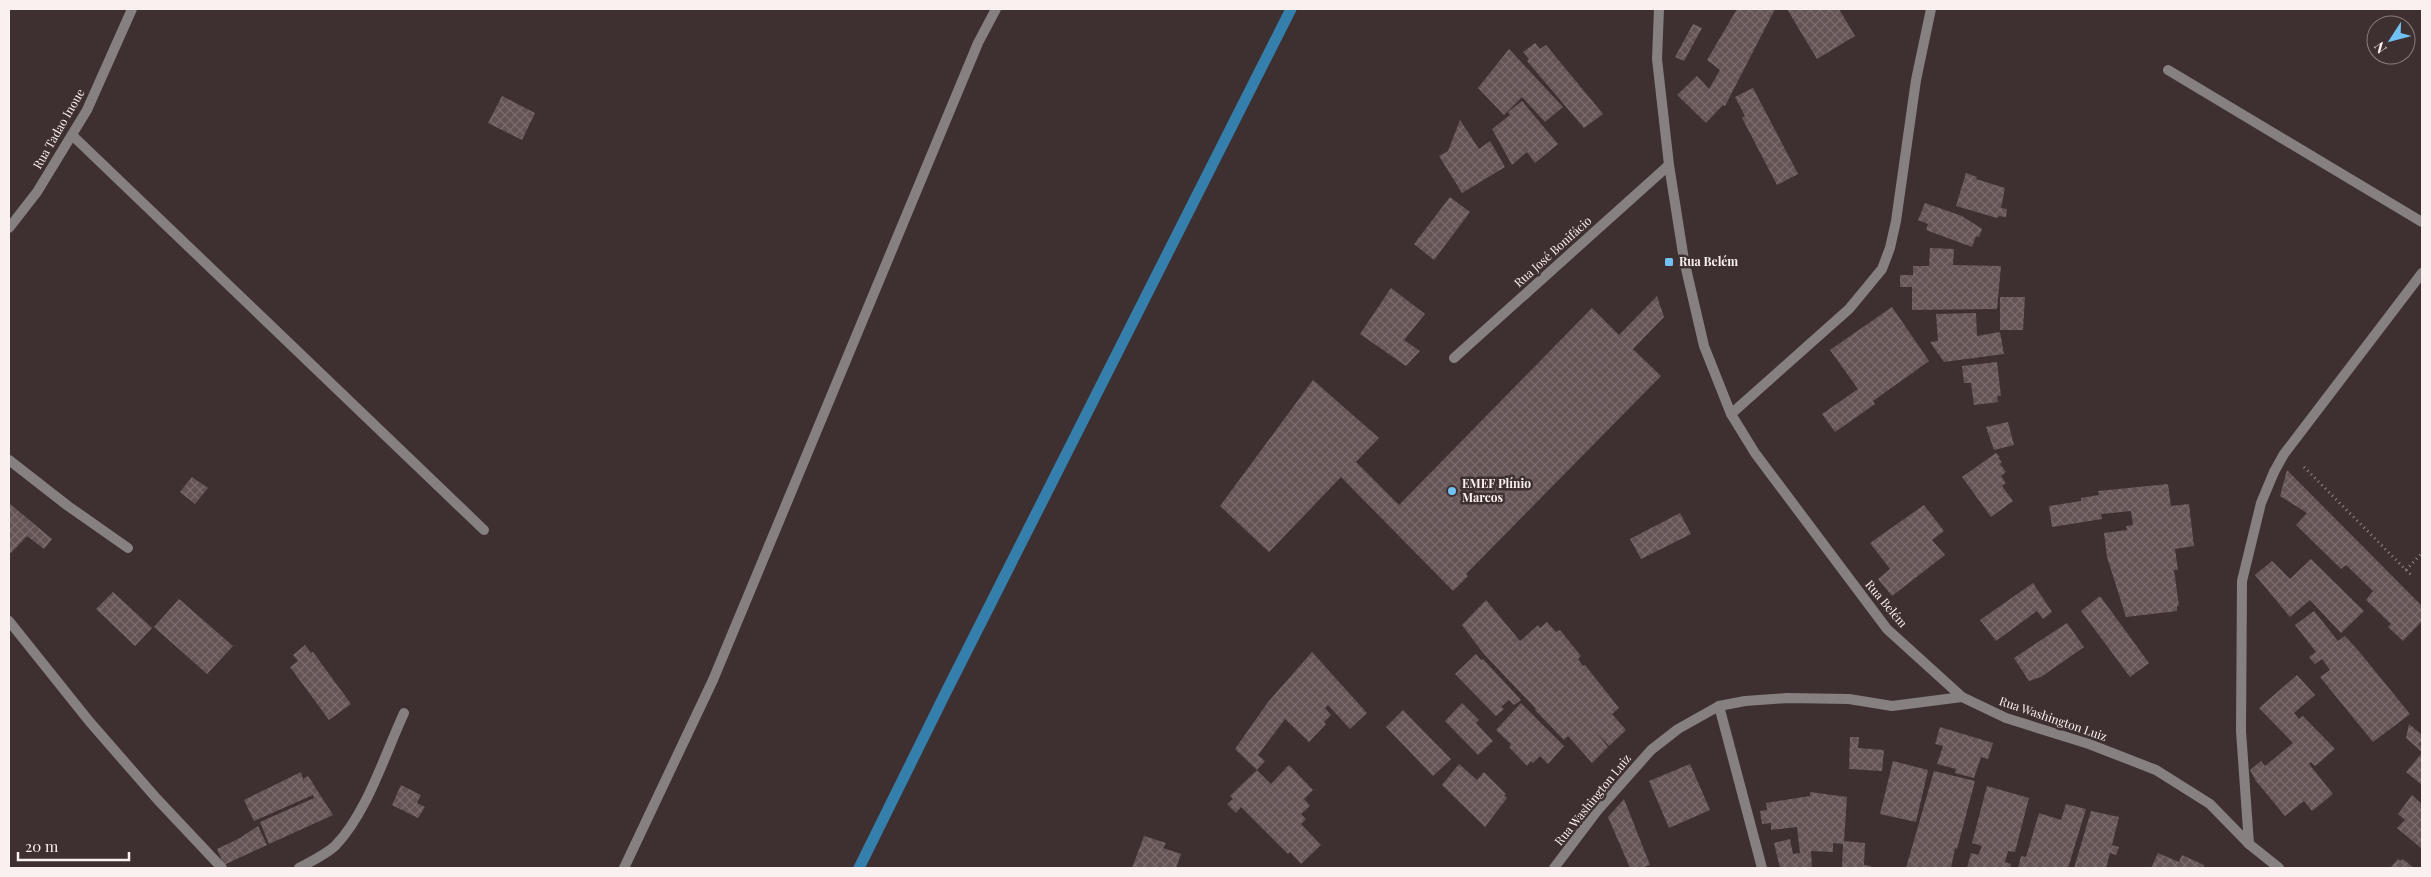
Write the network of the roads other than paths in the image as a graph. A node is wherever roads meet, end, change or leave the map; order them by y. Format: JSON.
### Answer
{"nodes":[{"id":1,"x":132,"y":9,"type":"edge"},
{"id":2,"x":996,"y":9,"type":"edge"},
{"id":3,"x":1659,"y":9,"type":"edge"},
{"id":4,"x":1931,"y":9,"type":"edge"},
{"id":5,"x":2168,"y":70,"type":"dead end"},
{"id":6,"x":73,"y":136,"type":"junction"},
{"id":7,"x":1669,"y":165,"type":"junction"},
{"id":8,"x":2422,"y":222,"type":"edge"},
{"id":9,"x":9,"y":228,"type":"edge"},
{"id":10,"x":2422,"y":273,"type":"edge"},
{"id":11,"x":1454,"y":358,"type":"dead end"},
{"id":12,"x":1732,"y":414,"type":"junction"},
{"id":13,"x":9,"y":460,"type":"edge"},
{"id":14,"x":484,"y":530,"type":"dead end"},
{"id":15,"x":128,"y":548,"type":"dead end"},
{"id":16,"x":9,"y":621,"type":"edge"},
{"id":17,"x":1962,"y":697,"type":"junction"},
{"id":18,"x":1719,"y":706,"type":"junction"},
{"id":19,"x":404,"y":713,"type":"dead end"},
{"id":20,"x":2249,"y":844,"type":"junction"},
{"id":21,"x":222,"y":868,"type":"edge"},
{"id":22,"x":299,"y":868,"type":"edge"},
{"id":23,"x":624,"y":868,"type":"edge"},
{"id":24,"x":1554,"y":868,"type":"edge"},
{"id":25,"x":1762,"y":868,"type":"edge"},
{"id":26,"x":2279,"y":868,"type":"edge"}],
"edges":[{"from":1,"to":6,"type":"street","name":"Rua Tadao Inoue"},
{"from":2,"to":23,"type":"street"},
{"from":3,"to":7,"type":"street","name":"Rua Belém"},
{"from":4,"to":12,"type":"street"},
{"from":5,"to":8,"type":"street"},
{"from":6,"to":9,"type":"street","name":"Rua Tadao Inoue"},
{"from":6,"to":14,"type":"street"},
{"from":7,"to":11,"type":"street","name":"Rua José Bonifácio"},
{"from":7,"to":12,"type":"street","name":"Rua Belém"},
{"from":10,"to":20,"type":"street"},
{"from":12,"to":17,"type":"street","name":"Rua Belém"},
{"from":13,"to":15,"type":"street"},
{"from":16,"to":21,"type":"street"},
{"from":17,"to":18,"type":"street","name":"Rua Washington Luiz"},
{"from":17,"to":20,"type":"street","name":"Rua Washington Luiz"},
{"from":18,"to":24,"type":"street","name":"Rua Washington Luiz"},
{"from":18,"to":25,"type":"street"},
{"from":19,"to":22,"type":"street"},
{"from":20,"to":26,"type":"street","name":"Rua Washington Luiz"}]}
